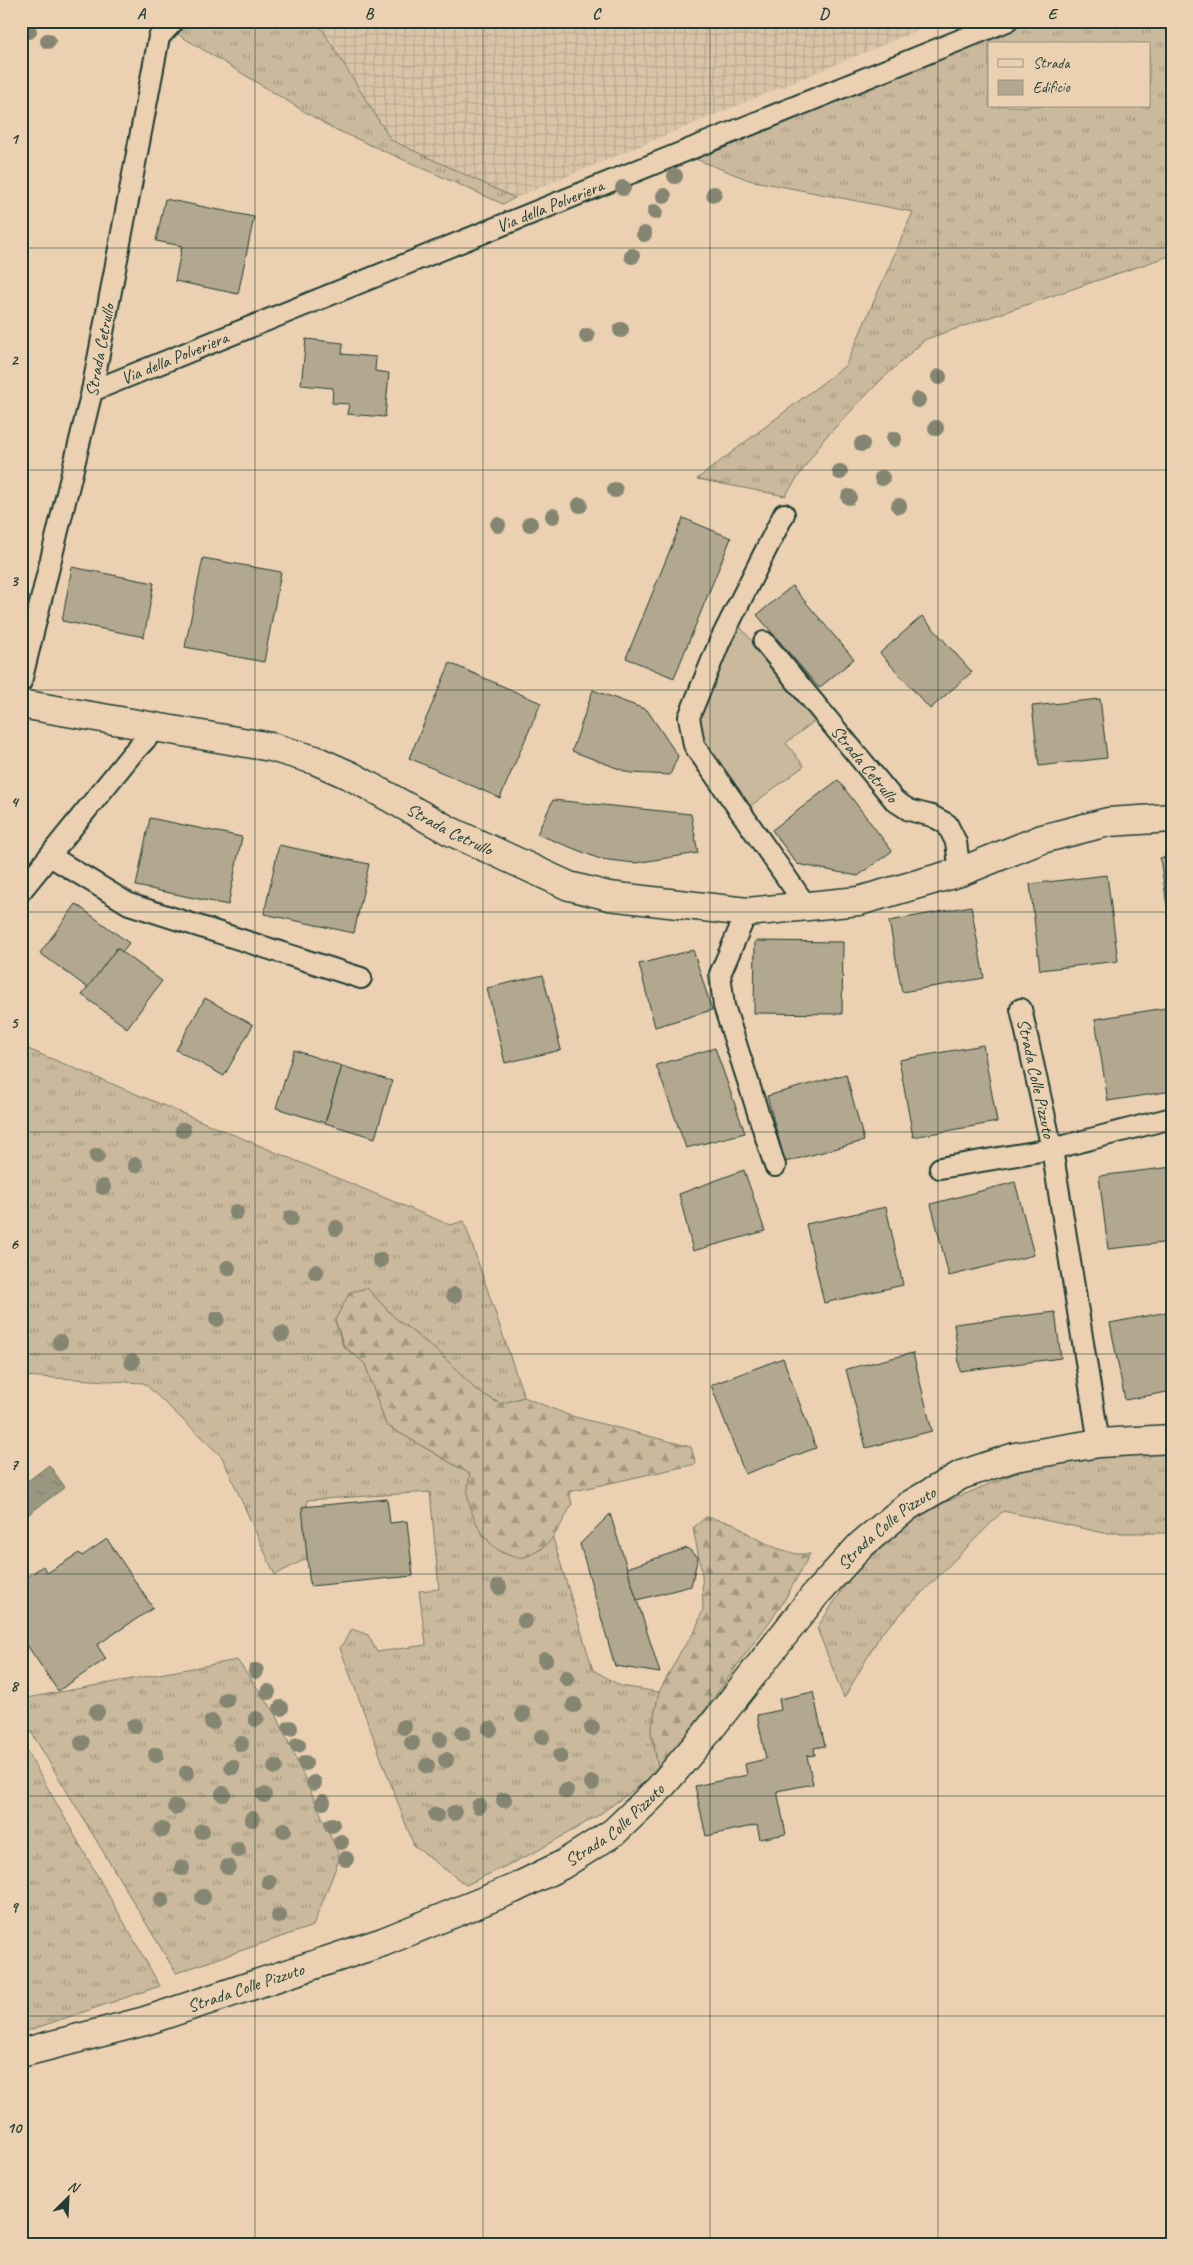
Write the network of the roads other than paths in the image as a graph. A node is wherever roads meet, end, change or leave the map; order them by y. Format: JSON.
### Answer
{"nodes":[{"id":1,"x":174,"y":21,"type":"edge"},
{"id":2,"x":1007,"y":21,"type":"edge"},
{"id":3,"x":92,"y":391,"type":"junction"},
{"id":4,"x":784,"y":514,"type":"dead end"},
{"id":5,"x":764,"y":642,"type":"dead end"},
{"id":6,"x":21,"y":682,"type":"edge"},
{"id":7,"x":21,"y":704,"type":"edge"},
{"id":8,"x":158,"y":726,"type":"junction"},
{"id":9,"x":1172,"y":818,"type":"edge"},
{"id":10,"x":50,"y":856,"type":"junction"},
{"id":11,"x":960,"y":872,"type":"junction"},
{"id":12,"x":21,"y":891,"type":"edge"},
{"id":13,"x":807,"y":907,"type":"junction"},
{"id":14,"x":747,"y":912,"type":"junction"},
{"id":15,"x":361,"y":978,"type":"dead end"},
{"id":16,"x":1021,"y":1009,"type":"dead end"},
{"id":17,"x":1172,"y":1118,"type":"edge"},
{"id":18,"x":1052,"y":1148,"type":"junction"},
{"id":19,"x":775,"y":1166,"type":"dead end"},
{"id":20,"x":940,"y":1168,"type":"dead end"},
{"id":21,"x":1172,"y":1439,"type":"edge"},
{"id":22,"x":1098,"y":1443,"type":"junction"},
{"id":23,"x":21,"y":2053,"type":"edge"}],
"edges":[{"from":1,"to":3,"type":"lane","name":"Strada Cetrullo"},
{"from":2,"to":3,"type":"lane","name":"Via della Polveriera"},
{"from":3,"to":6,"type":"lane","name":"Strada Cetrullo"},
{"from":4,"to":13,"type":"lane"},
{"from":5,"to":11,"type":"lane","name":"Strada Cetrullo"},
{"from":7,"to":8,"type":"street","name":"Strada Cetrullo"},
{"from":8,"to":10,"type":"lane"},
{"from":8,"to":14,"type":"street","name":"Strada Cetrullo"},
{"from":9,"to":11,"type":"street","name":"Strada Cetrullo"},
{"from":10,"to":12,"type":"lane"},
{"from":10,"to":15,"type":"lane"},
{"from":11,"to":13,"type":"street","name":"Strada Cetrullo"},
{"from":13,"to":14,"type":"street","name":"Strada Cetrullo"},
{"from":14,"to":19,"type":"lane"},
{"from":16,"to":18,"type":"lane","name":"Strada Colle Pizzuto"},
{"from":17,"to":18,"type":"lane","name":"Strada Colle Pizzuto"},
{"from":18,"to":20,"type":"lane","name":"Strada Colle Pizzuto"},
{"from":18,"to":22,"type":"lane","name":"Strada Colle Pizzuto"},
{"from":21,"to":22,"type":"street","name":"Strada Colle Pizzuto"},
{"from":22,"to":23,"type":"street","name":"Strada Colle Pizzuto"}]}
